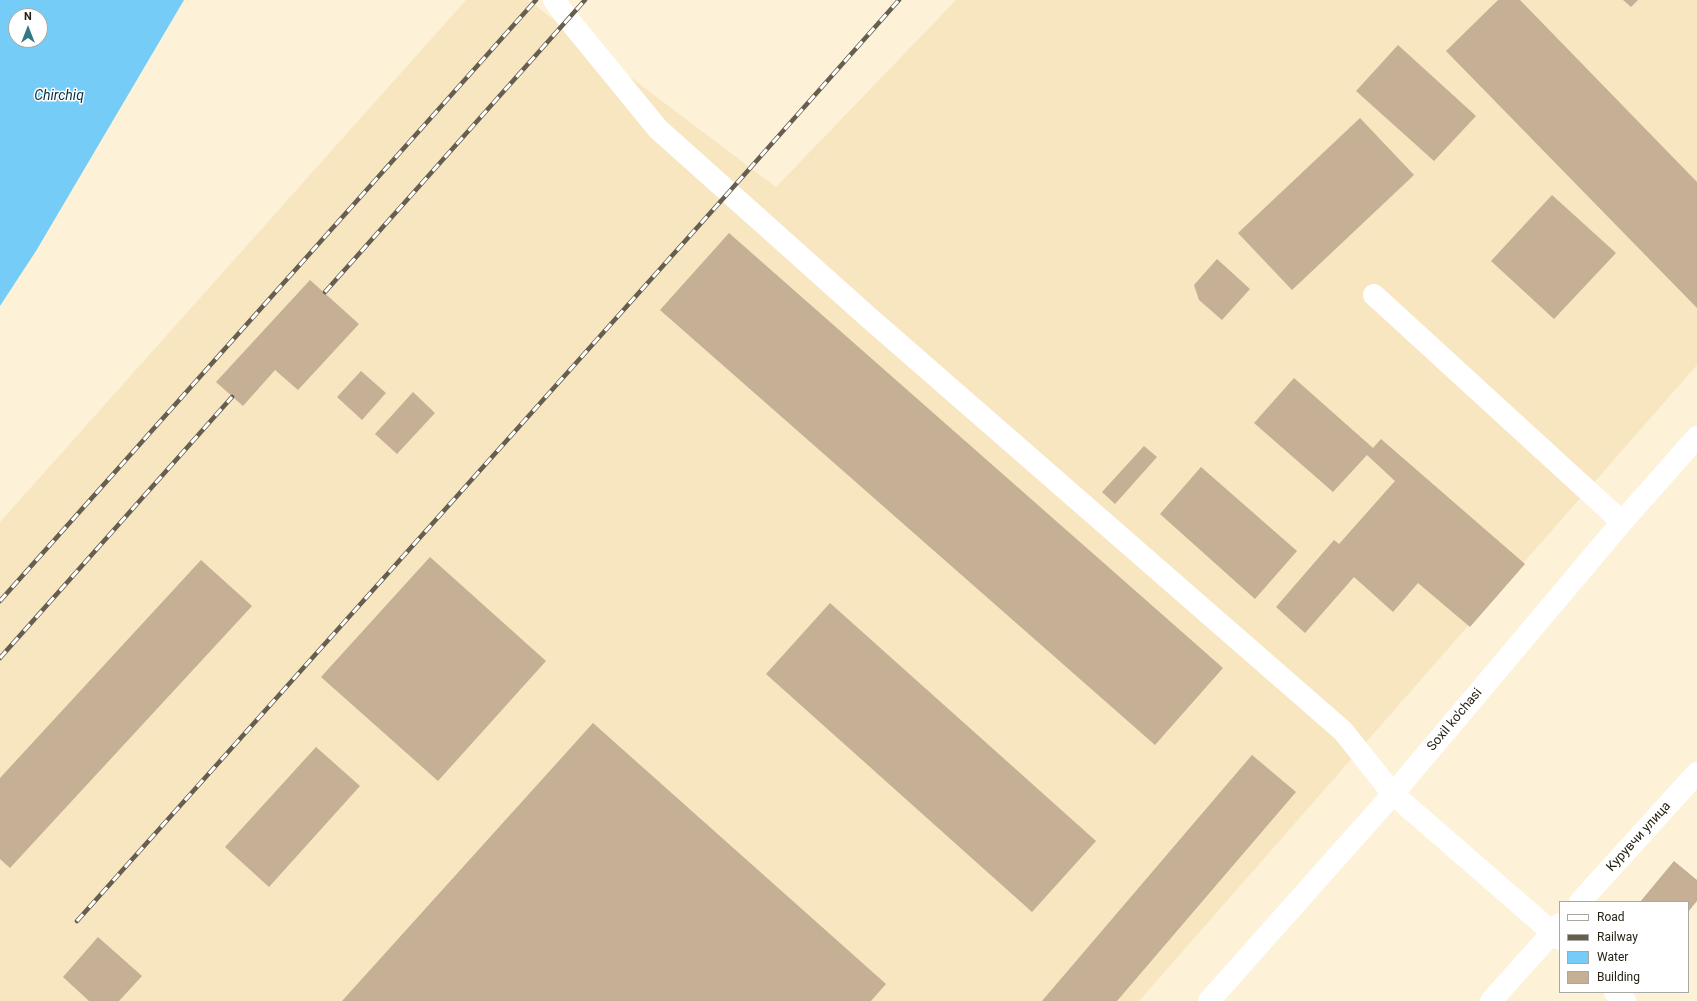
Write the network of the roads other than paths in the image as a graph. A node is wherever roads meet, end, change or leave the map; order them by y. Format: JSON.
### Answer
{"nodes":[{"id":1,"x":554,"y":0,"type":"edge"},
{"id":2,"x":1374,"y":295,"type":"dead end"},
{"id":3,"x":1697,"y":437,"type":"edge"},
{"id":4,"x":1622,"y":522,"type":"junction"},
{"id":5,"x":1697,"y":773,"type":"edge"},
{"id":6,"x":1393,"y":794,"type":"junction"},
{"id":7,"x":1581,"y":901,"type":"edge"},
{"id":8,"x":1558,"y":932,"type":"edge"},
{"id":9,"x":1616,"y":993,"type":"edge"},
{"id":10,"x":1209,"y":1001,"type":"edge"},
{"id":11,"x":1491,"y":1001,"type":"edge"},
{"id":12,"x":1625,"y":1001,"type":"edge"}],
"edges":[{"from":1,"to":6,"type":"street"},
{"from":2,"to":4,"type":"street"},
{"from":3,"to":4,"type":"street","name":"Soxil ko'chasi"},
{"from":4,"to":6,"type":"street","name":"Soxil ko'chasi"},
{"from":5,"to":7,"type":"street","name":"Курувчи улица"},
{"from":6,"to":8,"type":"street"},
{"from":6,"to":10,"type":"street","name":"Soxil ko'chasi"},
{"from":8,"to":11,"type":"street"},
{"from":9,"to":12,"type":"street"}]}
